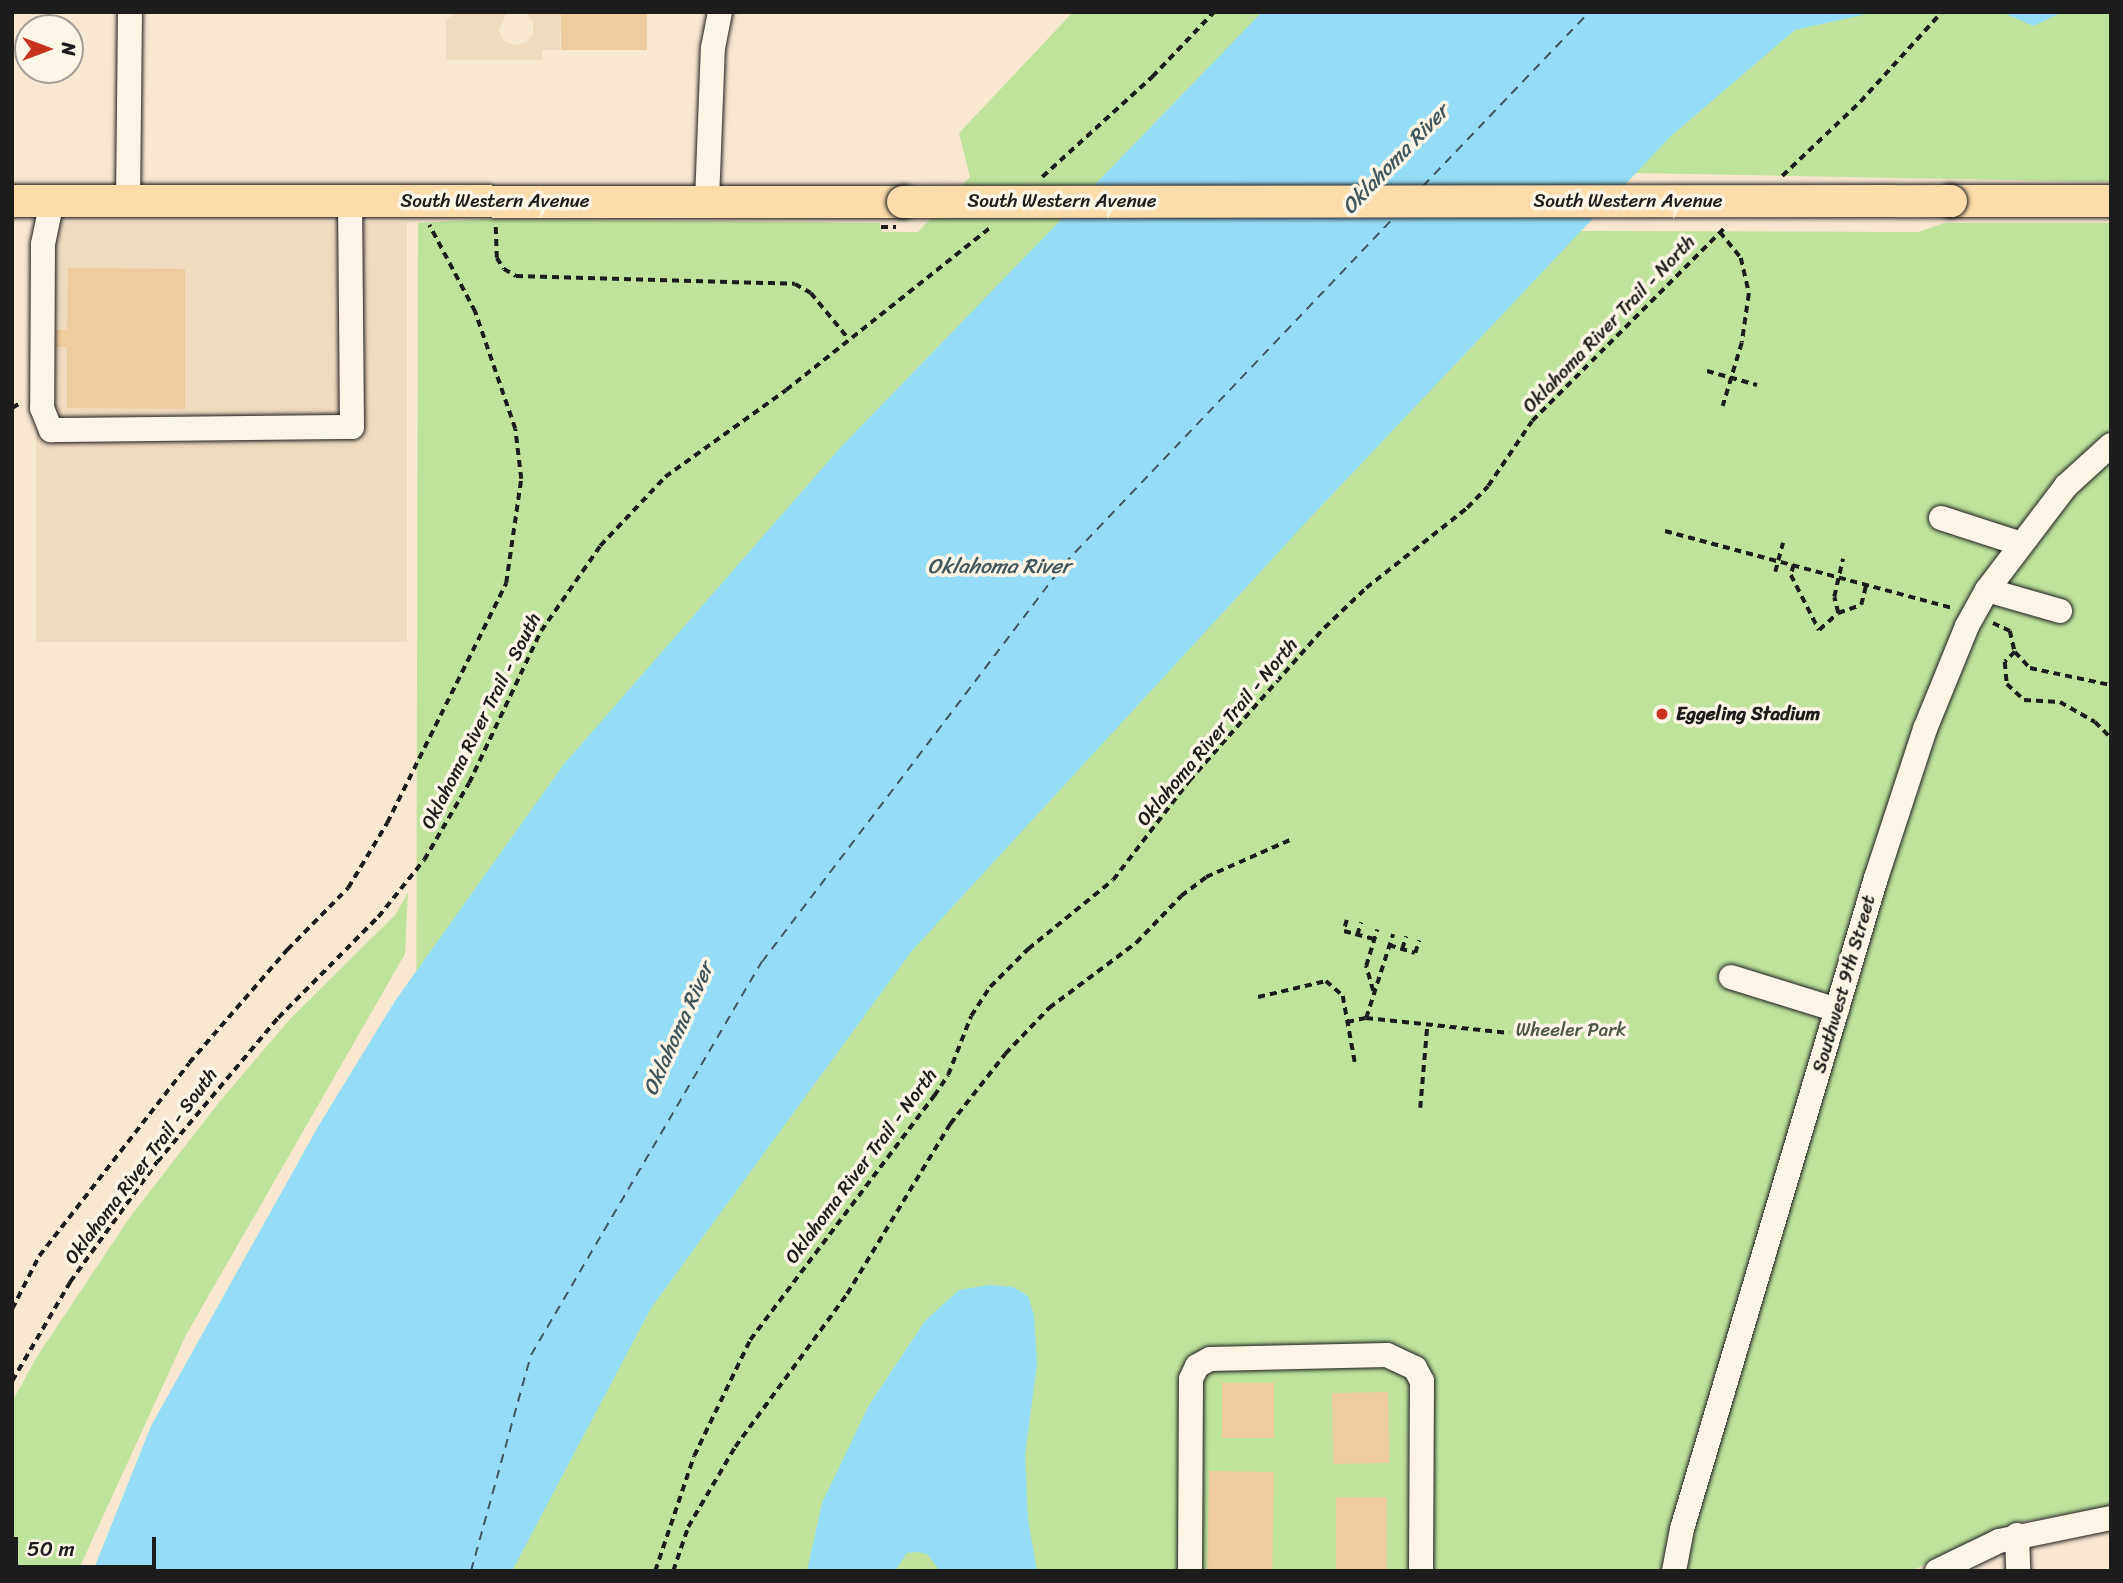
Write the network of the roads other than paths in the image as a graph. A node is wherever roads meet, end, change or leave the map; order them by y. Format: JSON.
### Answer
{"nodes":[{"id":1,"x":130,"y":12,"type":"edge"},
{"id":2,"x":720,"y":12,"type":"edge"},
{"id":3,"x":12,"y":201,"type":"edge"},
{"id":4,"x":52,"y":201,"type":"junction"},
{"id":5,"x":128,"y":201,"type":"junction"},
{"id":6,"x":350,"y":201,"type":"junction"},
{"id":7,"x":708,"y":201,"type":"junction"},
{"id":8,"x":2111,"y":201,"type":"edge"},
{"id":9,"x":2111,"y":445,"type":"edge"},
{"id":10,"x":1941,"y":517,"type":"dead end"},
{"id":11,"x":2018,"y":543,"type":"junction"},
{"id":12,"x":1987,"y":590,"type":"junction"},
{"id":13,"x":2060,"y":611,"type":"dead end"},
{"id":14,"x":1731,"y":977,"type":"dead end"},
{"id":15,"x":1837,"y":1010,"type":"junction"},
{"id":16,"x":2111,"y":1518,"type":"edge"},
{"id":17,"x":2017,"y":1535,"type":"junction"},
{"id":18,"x":1190,"y":1571,"type":"edge"},
{"id":19,"x":1421,"y":1571,"type":"edge"},
{"id":20,"x":1674,"y":1571,"type":"edge"},
{"id":21,"x":1937,"y":1571,"type":"edge"},
{"id":22,"x":2018,"y":1571,"type":"edge"}],
"edges":[{"from":1,"to":5,"type":"street"},
{"from":2,"to":7,"type":"street"},
{"from":3,"to":4,"type":"main road","name":"South Western Avenue"},
{"from":4,"to":5,"type":"main road","name":"South Western Avenue"},
{"from":4,"to":6,"type":"street"},
{"from":5,"to":6,"type":"main road","name":"South Western Avenue"},
{"from":6,"to":7,"type":"main road","name":"South Western Avenue"},
{"from":7,"to":8,"type":"main road","name":"South Western Avenue","bridge":true},
{"from":9,"to":11,"type":"street","name":"Southwest 9th Street"},
{"from":10,"to":11,"type":"street"},
{"from":11,"to":12,"type":"street","name":"Southwest 9th Street"},
{"from":12,"to":13,"type":"street"},
{"from":12,"to":15,"type":"street","name":"Southwest 9th Street"},
{"from":14,"to":15,"type":"street"},
{"from":15,"to":20,"type":"street","name":"Southwest 9th Street"},
{"from":16,"to":17,"type":"street"},
{"from":17,"to":21,"type":"street"},
{"from":17,"to":22,"type":"street"},
{"from":18,"to":19,"type":"street"}]}
